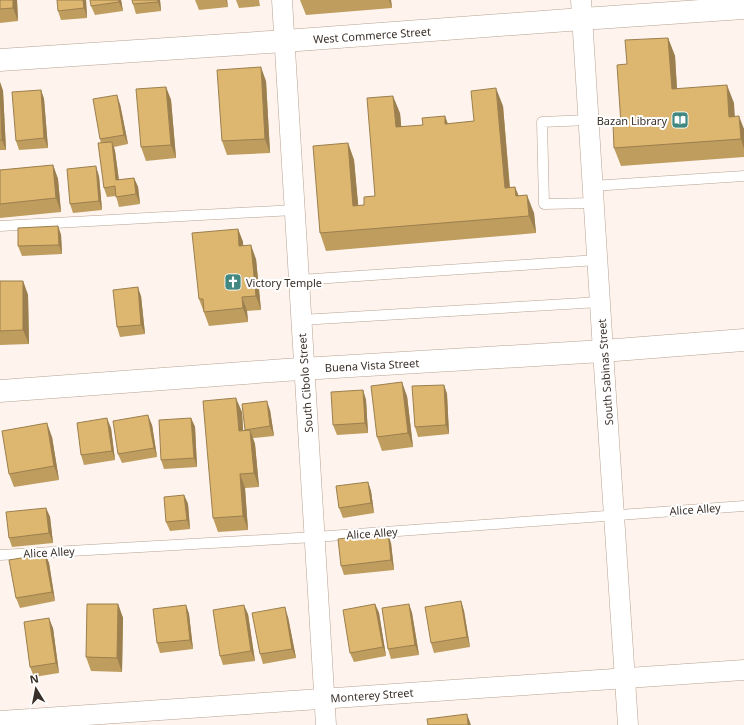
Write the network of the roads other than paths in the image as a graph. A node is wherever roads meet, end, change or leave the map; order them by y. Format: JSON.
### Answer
{"nodes":[{"id":1,"x":282,"y":0,"type":"edge"},
{"id":2,"x":744,"y":8,"type":"edge"},
{"id":3,"x":581,"y":9,"type":"edge"},
{"id":4,"x":285,"y":41,"type":"junction"},
{"id":5,"x":0,"y":60,"type":"edge"},
{"id":6,"x":588,"y":120,"type":"junction"},
{"id":7,"x":744,"y":176,"type":"edge"},
{"id":8,"x":593,"y":195,"type":"junction"},
{"id":9,"x":294,"y":210,"type":"junction"},
{"id":10,"x":0,"y":226,"type":"edge"},
{"id":11,"x":597,"y":260,"type":"junction"},
{"id":12,"x":299,"y":280,"type":"junction"},
{"id":13,"x":600,"y":302,"type":"junction"},
{"id":14,"x":301,"y":320,"type":"junction"},
{"id":15,"x":744,"y":340,"type":"edge"},
{"id":16,"x":603,"y":351,"type":"junction"},
{"id":17,"x":304,"y":369,"type":"junction"},
{"id":18,"x":0,"y":391,"type":"edge"},
{"id":19,"x":744,"y":506,"type":"edge"},
{"id":20,"x":615,"y":515,"type":"junction"},
{"id":21,"x":315,"y":537,"type":"junction"},
{"id":22,"x":0,"y":554,"type":"edge"},
{"id":23,"x":744,"y":670,"type":"edge"},
{"id":24,"x":625,"y":678,"type":"junction"},
{"id":25,"x":324,"y":698,"type":"junction"},
{"id":26,"x":0,"y":721,"type":"edge"},
{"id":27,"x":326,"y":725,"type":"edge"},
{"id":28,"x":628,"y":725,"type":"edge"}],
"edges":[{"from":1,"to":4,"type":"street","name":"South Cibolo Street"},
{"from":2,"to":3,"type":"main road","name":"West Commerce Street"},
{"from":3,"to":4,"type":"main road","name":"West Commerce Street"},
{"from":3,"to":6,"type":"street","name":"South Sabinas Street"},
{"from":4,"to":5,"type":"main road","name":"West Commerce Street"},
{"from":4,"to":9,"type":"street","name":"South Cibolo Street"},
{"from":6,"to":8,"type":"street","name":"South Sabinas Street"},
{"from":6,"to":8,"type":"lane"},
{"from":7,"to":8,"type":"lane"},
{"from":8,"to":11,"type":"street","name":"South Sabinas Street"},
{"from":9,"to":10,"type":"lane"},
{"from":9,"to":12,"type":"street","name":"South Cibolo Street"},
{"from":11,"to":12,"type":"lane"},
{"from":11,"to":13,"type":"street","name":"South Sabinas Street"},
{"from":12,"to":14,"type":"street","name":"South Cibolo Street"},
{"from":13,"to":14,"type":"lane"},
{"from":13,"to":16,"type":"street","name":"South Sabinas Street"},
{"from":14,"to":17,"type":"street","name":"South Cibolo Street"},
{"from":15,"to":16,"type":"main road","name":"Buena Vista Street"},
{"from":16,"to":17,"type":"main road","name":"Buena Vista Street"},
{"from":16,"to":20,"type":"street","name":"South Sabinas Street"},
{"from":17,"to":18,"type":"main road","name":"Buena Vista Street"},
{"from":17,"to":21,"type":"street","name":"South Cibolo Street"},
{"from":19,"to":20,"type":"lane","name":"Alice Alley"},
{"from":20,"to":21,"type":"lane","name":"Alice Alley"},
{"from":20,"to":24,"type":"street","name":"South Sabinas Street"},
{"from":21,"to":22,"type":"lane","name":"Alice Alley"},
{"from":21,"to":25,"type":"street","name":"South Cibolo Street"},
{"from":23,"to":24,"type":"street","name":"Monterey Street"},
{"from":24,"to":25,"type":"street","name":"Monterey Street"},
{"from":24,"to":28,"type":"street","name":"South Sabinas Street"},
{"from":25,"to":26,"type":"street","name":"Monterey Street"},
{"from":25,"to":27,"type":"street","name":"South Cibolo Street"}]}
